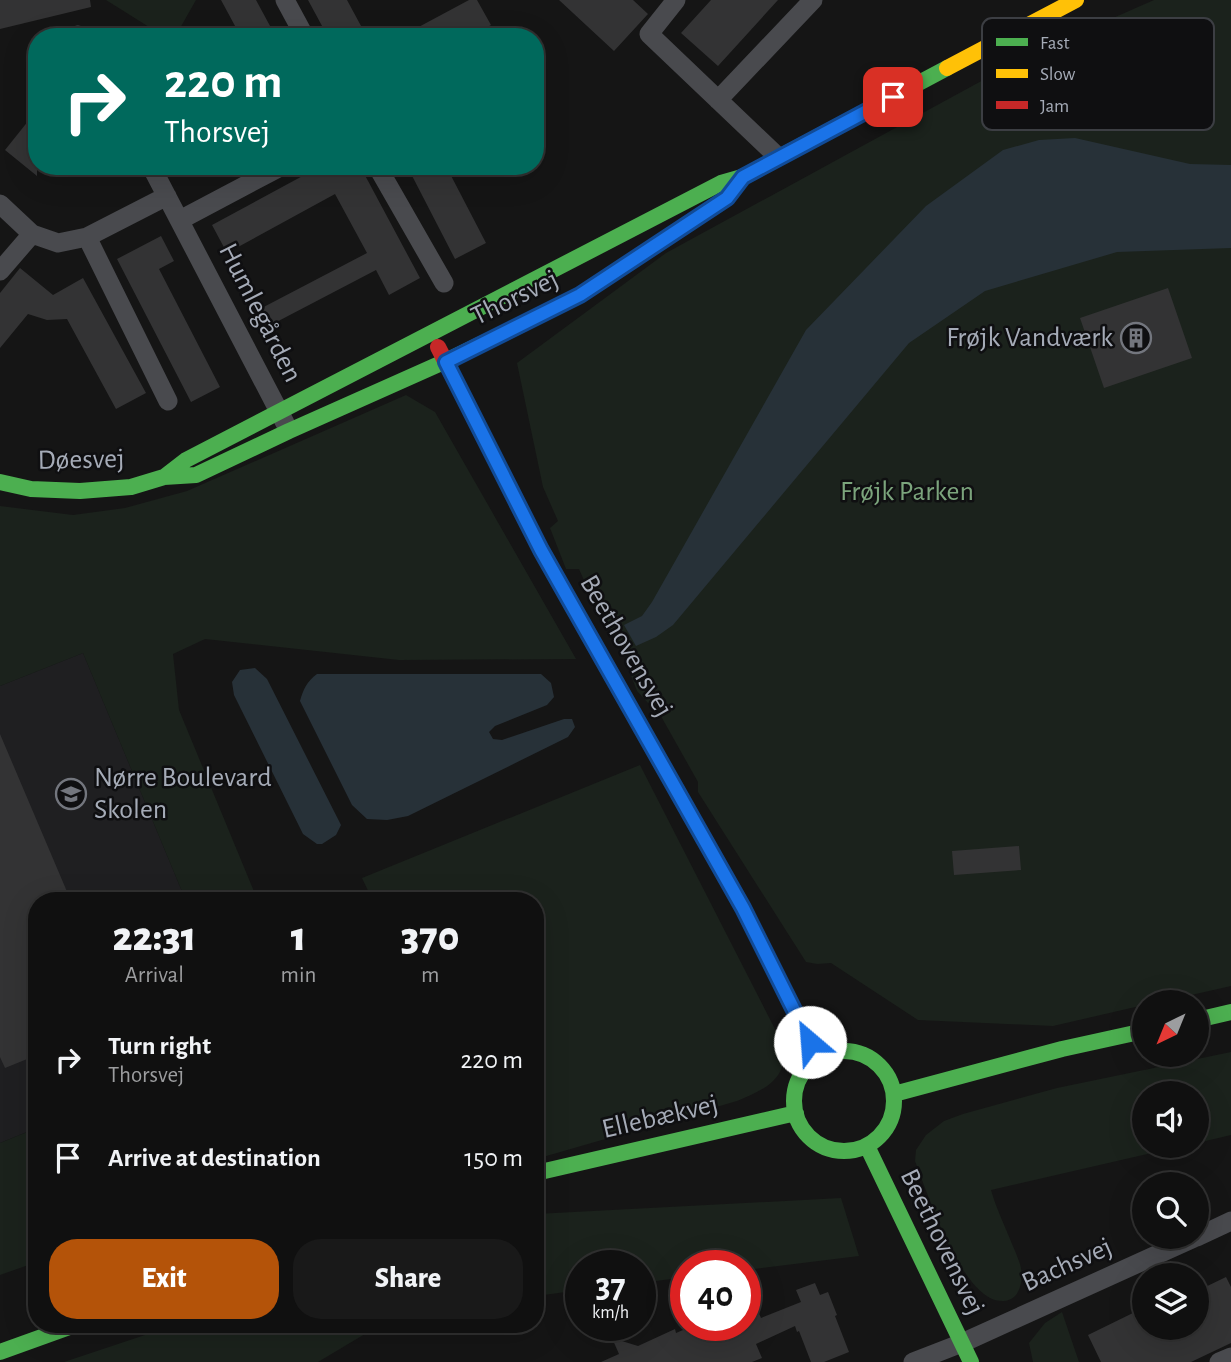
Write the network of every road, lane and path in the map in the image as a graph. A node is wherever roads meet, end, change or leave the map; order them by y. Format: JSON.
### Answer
{"nodes":[{"id":1,"x":285,"y":0,"type":"edge"},
{"id":2,"x":676,"y":0,"type":"edge"},
{"id":3,"x":813,"y":0,"type":"edge"},
{"id":4,"x":1076,"y":0,"type":"edge"},
{"id":5,"x":1042,"y":18,"type":"edge"},
{"id":6,"x":300,"y":28,"type":"edge"},
{"id":7,"x":982,"y":50,"type":"edge"},
{"id":8,"x":718,"y":100,"type":"junction"},
{"id":9,"x":778,"y":157,"type":"junction"},
{"id":10,"x":156,"y":175,"type":"edge"},
{"id":11,"x":265,"y":175,"type":"edge"},
{"id":12,"x":382,"y":175,"type":"edge"},
{"id":13,"x":743,"y":177,"type":"junction"},
{"id":14,"x":167,"y":196,"type":"junction"},
{"id":15,"x":0,"y":204,"type":"edge"},
{"id":16,"x":180,"y":220,"type":"junction"},
{"id":17,"x":32,"y":234,"type":"junction"},
{"id":18,"x":87,"y":237,"type":"junction"},
{"id":19,"x":0,"y":271,"type":"edge"},
{"id":20,"x":444,"y":284,"type":"dead end"},
{"id":21,"x":431,"y":333,"type":"junction"},
{"id":22,"x":446,"y":362,"type":"junction"},
{"id":23,"x":168,"y":401,"type":"dead end"},
{"id":24,"x":279,"y":412,"type":"junction"},
{"id":25,"x":289,"y":431,"type":"junction"},
{"id":26,"x":163,"y":477,"type":"junction"},
{"id":27,"x":0,"y":482,"type":"edge"},
{"id":28,"x":1231,"y":1012,"type":"edge"},
{"id":29,"x":1209,"y":1017,"type":"edge"},
{"id":30,"x":1132,"y":1034,"type":"edge"},
{"id":31,"x":818,"y":1059,"type":"junction"},
{"id":32,"x":894,"y":1094,"type":"junction"},
{"id":33,"x":796,"y":1113,"type":"junction"},
{"id":34,"x":867,"y":1146,"type":"junction"},
{"id":35,"x":544,"y":1171,"type":"edge"},
{"id":36,"x":1231,"y":1221,"type":"edge"},
{"id":37,"x":1209,"y":1231,"type":"edge"},
{"id":38,"x":1170,"y":1249,"type":"edge"},
{"id":39,"x":53,"y":1333,"type":"edge"},
{"id":40,"x":962,"y":1343,"type":"junction"},
{"id":41,"x":0,"y":1352,"type":"edge"},
{"id":42,"x":1231,"y":1357,"type":"edge"},
{"id":43,"x":913,"y":1362,"type":"edge"},
{"id":44,"x":971,"y":1362,"type":"edge"},
{"id":45,"x":1219,"y":1362,"type":"edge"}],
"edges":[{"from":1,"to":6,"type":"street"},
{"from":2,"to":8,"type":"street"},
{"from":3,"to":8,"type":"street"},
{"from":4,"to":5,"type":"street","name":"Thorsvej"},
{"from":7,"to":9,"type":"street","name":"Thorsvej"},
{"from":8,"to":9,"type":"street"},
{"from":9,"to":13,"type":"street","name":"Thorsvej"},
{"from":10,"to":14,"type":"street","name":"Humlegården"},
{"from":11,"to":16,"type":"street"},
{"from":12,"to":20,"type":"street"},
{"from":13,"to":21,"type":"street","name":"Thorsvej"},
{"from":13,"to":22,"type":"street","name":"Thorsvej"},
{"from":14,"to":16,"type":"street","name":"Humlegården"},
{"from":14,"to":18,"type":"street"},
{"from":15,"to":17,"type":"street"},
{"from":16,"to":24,"type":"street","name":"Humlegården"},
{"from":17,"to":18,"type":"street"},
{"from":17,"to":19,"type":"street"},
{"from":18,"to":23,"type":"street"},
{"from":21,"to":22,"type":"street","name":"Beethovensvej"},
{"from":21,"to":24,"type":"street","name":"Thorsvej"},
{"from":22,"to":25,"type":"street","name":"Thorsvej"},
{"from":22,"to":31,"type":"street","name":"Beethovensvej"},
{"from":24,"to":25,"type":"street","name":"Humlegården"},
{"from":24,"to":26,"type":"street","name":"Døesvej"},
{"from":25,"to":26,"type":"street","name":"Døesvej"},
{"from":26,"to":27,"type":"street","name":"Døesvej"},
{"from":28,"to":29,"type":"street"},
{"from":30,"to":32,"type":"street"},
{"from":31,"to":32,"type":"street"},
{"from":31,"to":33,"type":"street"},
{"from":32,"to":34,"type":"street"},
{"from":33,"to":34,"type":"street"},
{"from":33,"to":35,"type":"street","name":"Ellebækvej"},
{"from":34,"to":40,"type":"street","name":"Beethovensvej"},
{"from":36,"to":37,"type":"street","name":"Bachsvej"},
{"from":38,"to":40,"type":"street","name":"Bachsvej"},
{"from":39,"to":41,"type":"street"},
{"from":40,"to":43,"type":"street","name":"Bachsvej"},
{"from":40,"to":44,"type":"street","name":"Beethovensvej"},
{"from":42,"to":45,"type":"street"}]}
